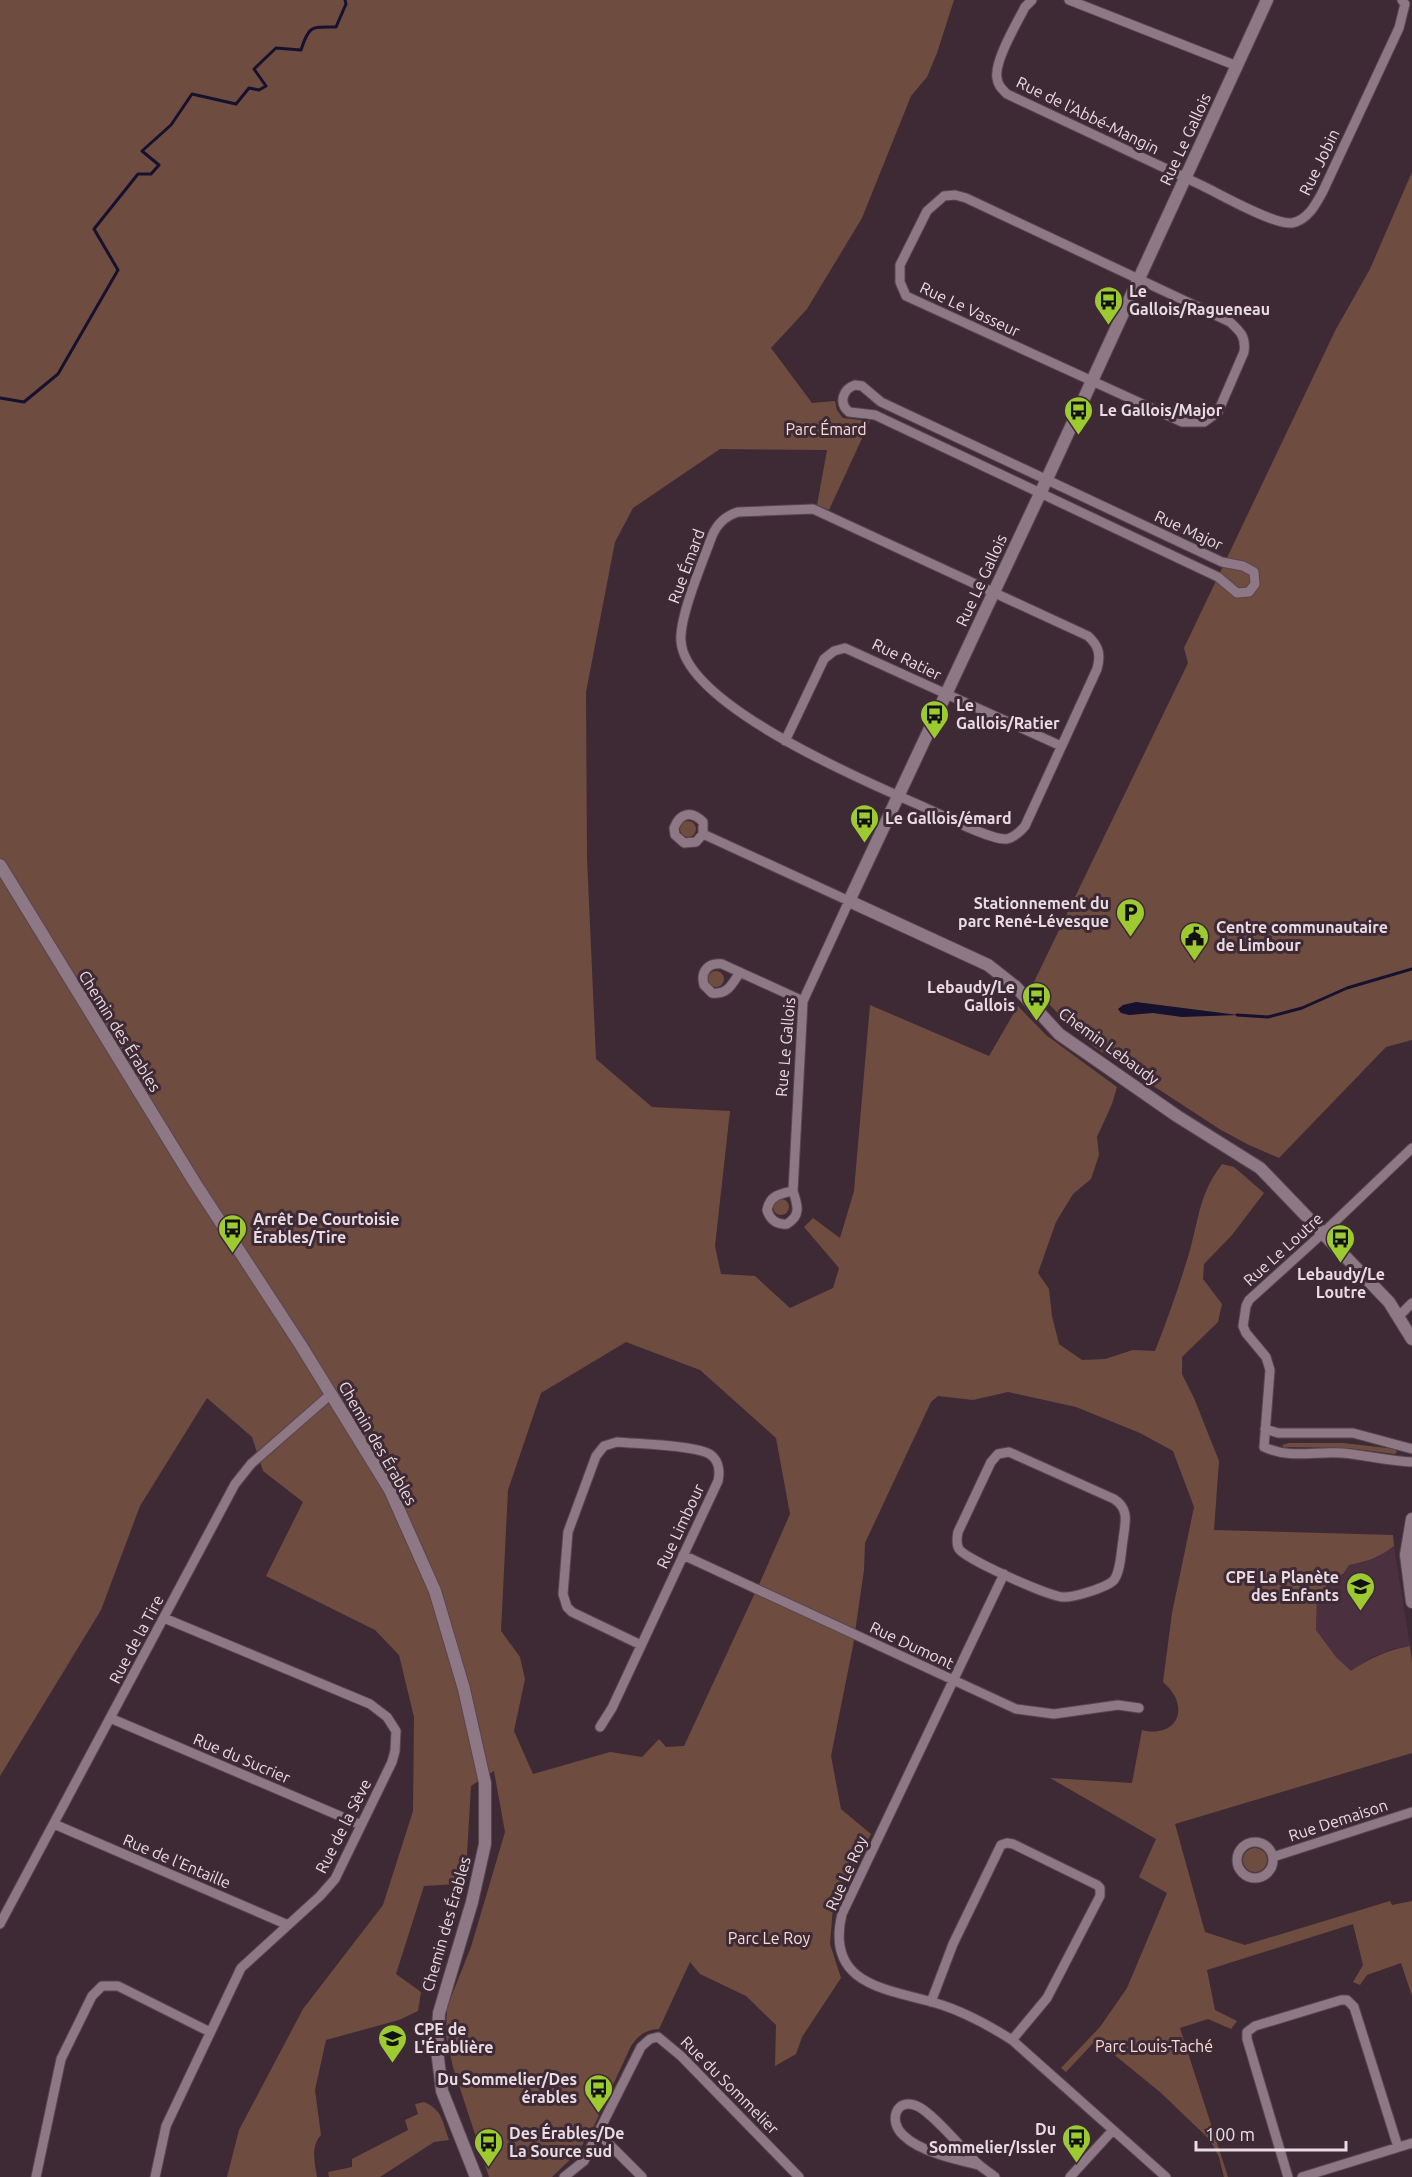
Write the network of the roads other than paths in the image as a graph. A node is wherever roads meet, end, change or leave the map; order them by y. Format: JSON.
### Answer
{"nodes":[{"id":1,"x":1032,"y":0,"type":"edge"},
{"id":2,"x":1069,"y":0,"type":"edge"},
{"id":3,"x":1267,"y":0,"type":"edge"},
{"id":4,"x":1402,"y":0,"type":"edge"},
{"id":5,"x":1237,"y":66,"type":"junction"},
{"id":6,"x":1186,"y":179,"type":"junction"},
{"id":7,"x":1139,"y":279,"type":"junction"},
{"id":8,"x":1091,"y":381,"type":"junction"},
{"id":9,"x":1046,"y":481,"type":"junction"},
{"id":10,"x":1040,"y":493,"type":"junction"},
{"id":11,"x":993,"y":592,"type":"junction"},
{"id":12,"x":946,"y":694,"type":"junction"},
{"id":13,"x":785,"y":741,"type":"junction"},
{"id":14,"x":1061,"y":746,"type":"junction"},
{"id":15,"x":898,"y":795,"type":"junction"},
{"id":16,"x":703,"y":834,"type":"dead end"},
{"id":17,"x":0,"y":865,"type":"edge"},
{"id":18,"x":849,"y":900,"type":"junction"},
{"id":19,"x":740,"y":972,"type":"dead end"},
{"id":20,"x":803,"y":1001,"type":"junction"},
{"id":21,"x":1412,"y":1148,"type":"edge"},
{"id":22,"x":793,"y":1191,"type":"dead end"},
{"id":23,"x":1323,"y":1233,"type":"junction"},
{"id":24,"x":1412,"y":1303,"type":"edge"},
{"id":25,"x":1399,"y":1316,"type":"junction"},
{"id":26,"x":1412,"y":1339,"type":"edge"},
{"id":27,"x":331,"y":1394,"type":"junction"},
{"id":28,"x":1265,"y":1429,"type":"junction"},
{"id":29,"x":1412,"y":1449,"type":"edge"},
{"id":30,"x":1412,"y":1462,"type":"edge"},
{"id":31,"x":1412,"y":1519,"type":"edge"},
{"id":32,"x":683,"y":1555,"type":"junction"},
{"id":33,"x":1004,"y":1574,"type":"junction"},
{"id":34,"x":1412,"y":1602,"type":"edge"},
{"id":35,"x":164,"y":1618,"type":"junction"},
{"id":36,"x":641,"y":1645,"type":"junction"},
{"id":37,"x":954,"y":1681,"type":"junction"},
{"id":38,"x":1139,"y":1708,"type":"dead end"},
{"id":39,"x":110,"y":1718,"type":"junction"},
{"id":40,"x":600,"y":1727,"type":"dead end"},
{"id":41,"x":1412,"y":1812,"type":"edge"},
{"id":42,"x":54,"y":1824,"type":"junction"},
{"id":43,"x":361,"y":1825,"type":"junction"},
{"id":44,"x":1273,"y":1857,"type":"dead end"},
{"id":45,"x":0,"y":1924,"type":"edge"},
{"id":46,"x":288,"y":1924,"type":"junction"},
{"id":47,"x":931,"y":2002,"type":"junction"},
{"id":48,"x":210,"y":2032,"type":"junction"},
{"id":49,"x":1012,"y":2040,"type":"junction"},
{"id":50,"x":1113,"y":2130,"type":"junction"},
{"id":51,"x":599,"y":2134,"type":"junction"},
{"id":52,"x":1412,"y":2143,"type":"edge"},
{"id":53,"x":1398,"y":2147,"type":"junction"},
{"id":54,"x":979,"y":2165,"type":"junction"},
{"id":55,"x":36,"y":2177,"type":"edge"},
{"id":56,"x":155,"y":2177,"type":"edge"},
{"id":57,"x":476,"y":2177,"type":"edge"},
{"id":58,"x":564,"y":2177,"type":"edge"},
{"id":59,"x":642,"y":2177,"type":"edge"},
{"id":60,"x":799,"y":2177,"type":"edge"},
{"id":61,"x":995,"y":2177,"type":"edge"},
{"id":62,"x":1071,"y":2177,"type":"edge"},
{"id":63,"x":1166,"y":2177,"type":"edge"},
{"id":64,"x":1288,"y":2177,"type":"edge"},
{"id":65,"x":1302,"y":2177,"type":"edge"}],
"edges":[{"from":1,"to":6,"type":"street","name":"Rue de l'Abbé-Mangin"},
{"from":2,"to":5,"type":"street"},
{"from":3,"to":5,"type":"street","name":"Rue Le Gallois"},
{"from":4,"to":6,"type":"street","name":"Rue Jobin"},
{"from":5,"to":6,"type":"street","name":"Rue Le Gallois"},
{"from":6,"to":7,"type":"street","name":"Rue Le Gallois"},
{"from":7,"to":8,"type":"street","name":"Rue Le Gallois"},
{"from":7,"to":8,"type":"street"},
{"from":7,"to":8,"type":"street","name":"Rue Le Vasseur"},
{"from":8,"to":9,"type":"street","name":"Rue Le Gallois"},
{"from":9,"to":10,"type":"street","name":"Rue Le Gallois"},
{"from":9,"to":10,"type":"street","name":"Rue Major"},
{"from":9,"to":10,"type":"street","name":"Rue Major"},
{"from":10,"to":11,"type":"street","name":"Rue Le Gallois"},
{"from":11,"to":12,"type":"street","name":"Rue Le Gallois"},
{"from":11,"to":13,"type":"street","name":"Rue Émard"},
{"from":11,"to":14,"type":"street","name":"Rue Émard"},
{"from":12,"to":13,"type":"street","name":"Rue Ratier"},
{"from":12,"to":14,"type":"street","name":"Rue Ratier"},
{"from":12,"to":15,"type":"street","name":"Rue Le Gallois"},
{"from":13,"to":15,"type":"street","name":"Rue Émard"},
{"from":14,"to":15,"type":"street","name":"Rue Émard"},
{"from":15,"to":18,"type":"street","name":"Rue Le Gallois"},
{"from":16,"to":18,"type":"street","name":"Chemin Lebaudy"},
{"from":17,"to":27,"type":"street","name":"Chemin des Érables"},
{"from":18,"to":20,"type":"street","name":"Rue Le Gallois"},
{"from":18,"to":23,"type":"street","name":"Chemin Lebaudy"},
{"from":19,"to":20,"type":"street"},
{"from":20,"to":22,"type":"street","name":"Rue Le Gallois"},
{"from":21,"to":23,"type":"street","name":"Rue Le Loutre"},
{"from":23,"to":25,"type":"street","name":"Chemin Lebaudy"},
{"from":23,"to":28,"type":"street","name":"Rue Le Loutre"},
{"from":24,"to":25,"type":"street"},
{"from":25,"to":26,"type":"street","name":"Chemin Lebaudy"},
{"from":27,"to":35,"type":"street","name":"Rue de la Tire"},
{"from":27,"to":57,"type":"street","name":"Chemin des Érables"},
{"from":28,"to":29,"type":"street"},
{"from":28,"to":30,"type":"street","name":"Rue Le Loutre"},
{"from":31,"to":34,"type":"street"},
{"from":32,"to":36,"type":"street","name":"Rue Limbour"},
{"from":32,"to":36,"type":"street","name":"Rue Limbour"},
{"from":32,"to":37,"type":"street","name":"Rue Dumont"},
{"from":33,"to":33,"type":"street"},
{"from":33,"to":37,"type":"street","name":"Rue Le Roy"},
{"from":35,"to":39,"type":"street","name":"Rue de la Tire"},
{"from":35,"to":43,"type":"street","name":"Rue de la Sève"},
{"from":36,"to":40,"type":"street","name":"Rue Limbour"},
{"from":37,"to":38,"type":"street","name":"Rue Dumont"},
{"from":37,"to":47,"type":"street","name":"Rue Le Roy"},
{"from":39,"to":42,"type":"street","name":"Rue de la Tire"},
{"from":39,"to":43,"type":"street","name":"Rue du Sucrier"},
{"from":41,"to":44,"type":"street","name":"Rue Demaison"},
{"from":42,"to":45,"type":"street","name":"Rue de la Tire"},
{"from":42,"to":46,"type":"street","name":"Rue de l'Entaille"},
{"from":43,"to":46,"type":"street","name":"Rue de la Sève"},
{"from":46,"to":48,"type":"street","name":"Rue de la Sève"},
{"from":47,"to":49,"type":"street","name":"Rue Le Roy"},
{"from":47,"to":49,"type":"street"},
{"from":48,"to":55,"type":"street"},
{"from":48,"to":56,"type":"street","name":"Rue de la Sève"},
{"from":49,"to":50,"type":"street","name":"Rue Le Roy"},
{"from":50,"to":62,"type":"street"},
{"from":50,"to":63,"type":"street","name":"Rue Le Roy"},
{"from":51,"to":58,"type":"street","name":"Rue du Sommelier"},
{"from":51,"to":59,"type":"street"},
{"from":51,"to":60,"type":"street","name":"Rue du Sommelier"},
{"from":52,"to":53,"type":"street"},
{"from":53,"to":64,"type":"street"},
{"from":53,"to":65,"type":"street"},
{"from":54,"to":54,"type":"street"},
{"from":54,"to":61,"type":"street"}]}
